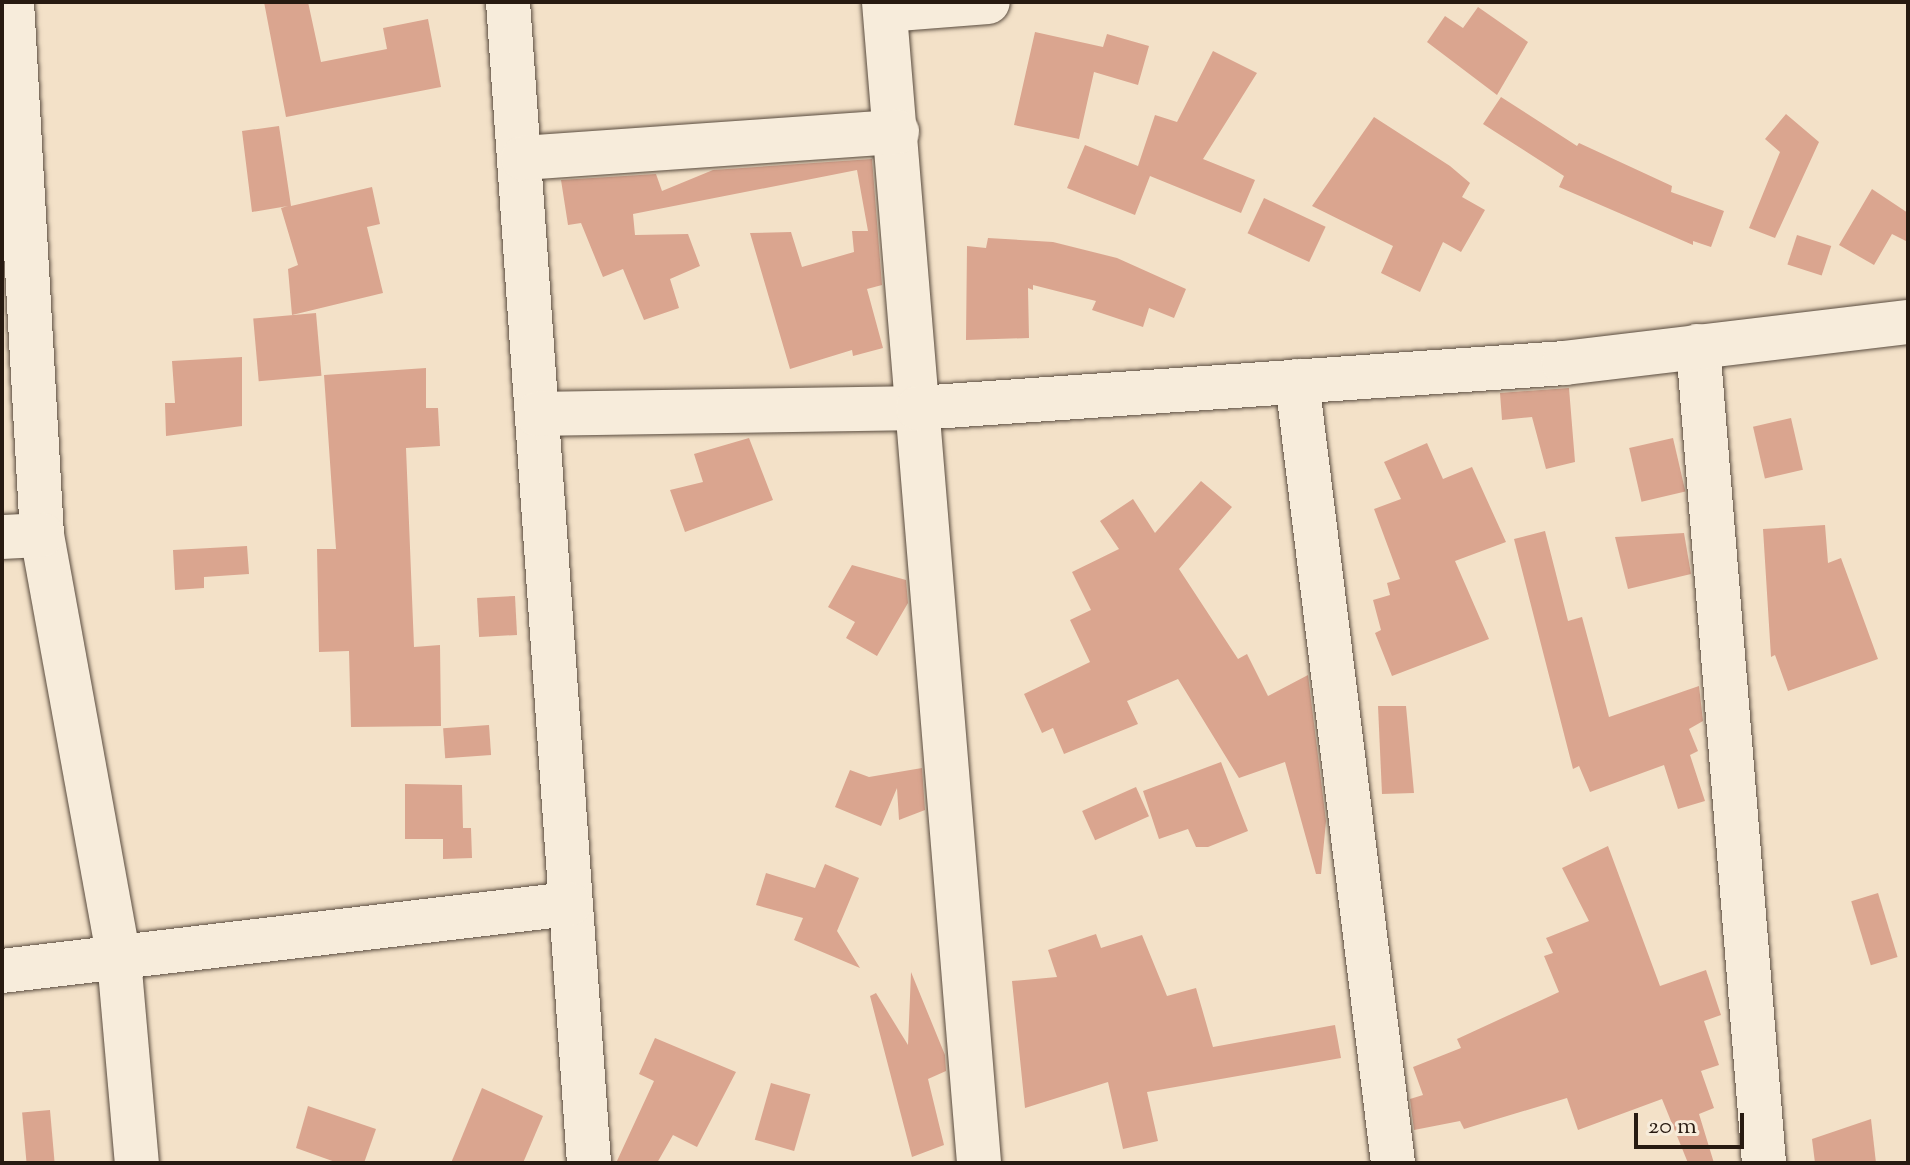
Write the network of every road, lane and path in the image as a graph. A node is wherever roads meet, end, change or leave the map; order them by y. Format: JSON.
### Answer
{"nodes":[{"id":1,"x":12,"y":2,"type":"edge"},
{"id":2,"x":508,"y":2,"type":"edge"},
{"id":3,"x":988,"y":2,"type":"edge"},
{"id":4,"x":885,"y":6,"type":"edge"},
{"id":5,"x":897,"y":132,"type":"junction"},
{"id":6,"x":523,"y":158,"type":"junction"},
{"id":7,"x":1908,"y":322,"type":"edge"},
{"id":8,"x":1698,"y":346,"type":"junction"},
{"id":9,"x":1297,"y":381,"type":"junction"},
{"id":10,"x":918,"y":408,"type":"junction"},
{"id":11,"x":537,"y":414,"type":"junction"},
{"id":12,"x":22,"y":536,"type":"edge"},
{"id":13,"x":569,"y":904,"type":"junction"},
{"id":14,"x":119,"y":959,"type":"junction"},
{"id":15,"x":2,"y":971,"type":"edge"},
{"id":16,"x":137,"y":1163,"type":"edge"},
{"id":17,"x":589,"y":1163,"type":"edge"},
{"id":18,"x":979,"y":1163,"type":"edge"},
{"id":19,"x":1393,"y":1163,"type":"edge"},
{"id":20,"x":1764,"y":1163,"type":"edge"}],
"edges":[{"from":1,"to":12,"type":"street"},
{"from":2,"to":6,"type":"street"},
{"from":3,"to":4,"type":"street"},
{"from":4,"to":5,"type":"street"},
{"from":5,"to":6,"type":"street"},
{"from":5,"to":10,"type":"street"},
{"from":6,"to":11,"type":"street"},
{"from":7,"to":8,"type":"street"},
{"from":8,"to":9,"type":"street"},
{"from":8,"to":20,"type":"street"},
{"from":9,"to":10,"type":"street"},
{"from":9,"to":19,"type":"street"},
{"from":10,"to":11,"type":"street"},
{"from":10,"to":18,"type":"street"},
{"from":11,"to":13,"type":"street"},
{"from":12,"to":14,"type":"street"},
{"from":13,"to":14,"type":"street"},
{"from":13,"to":17,"type":"street"},
{"from":14,"to":15,"type":"street"},
{"from":14,"to":16,"type":"street"}]}
